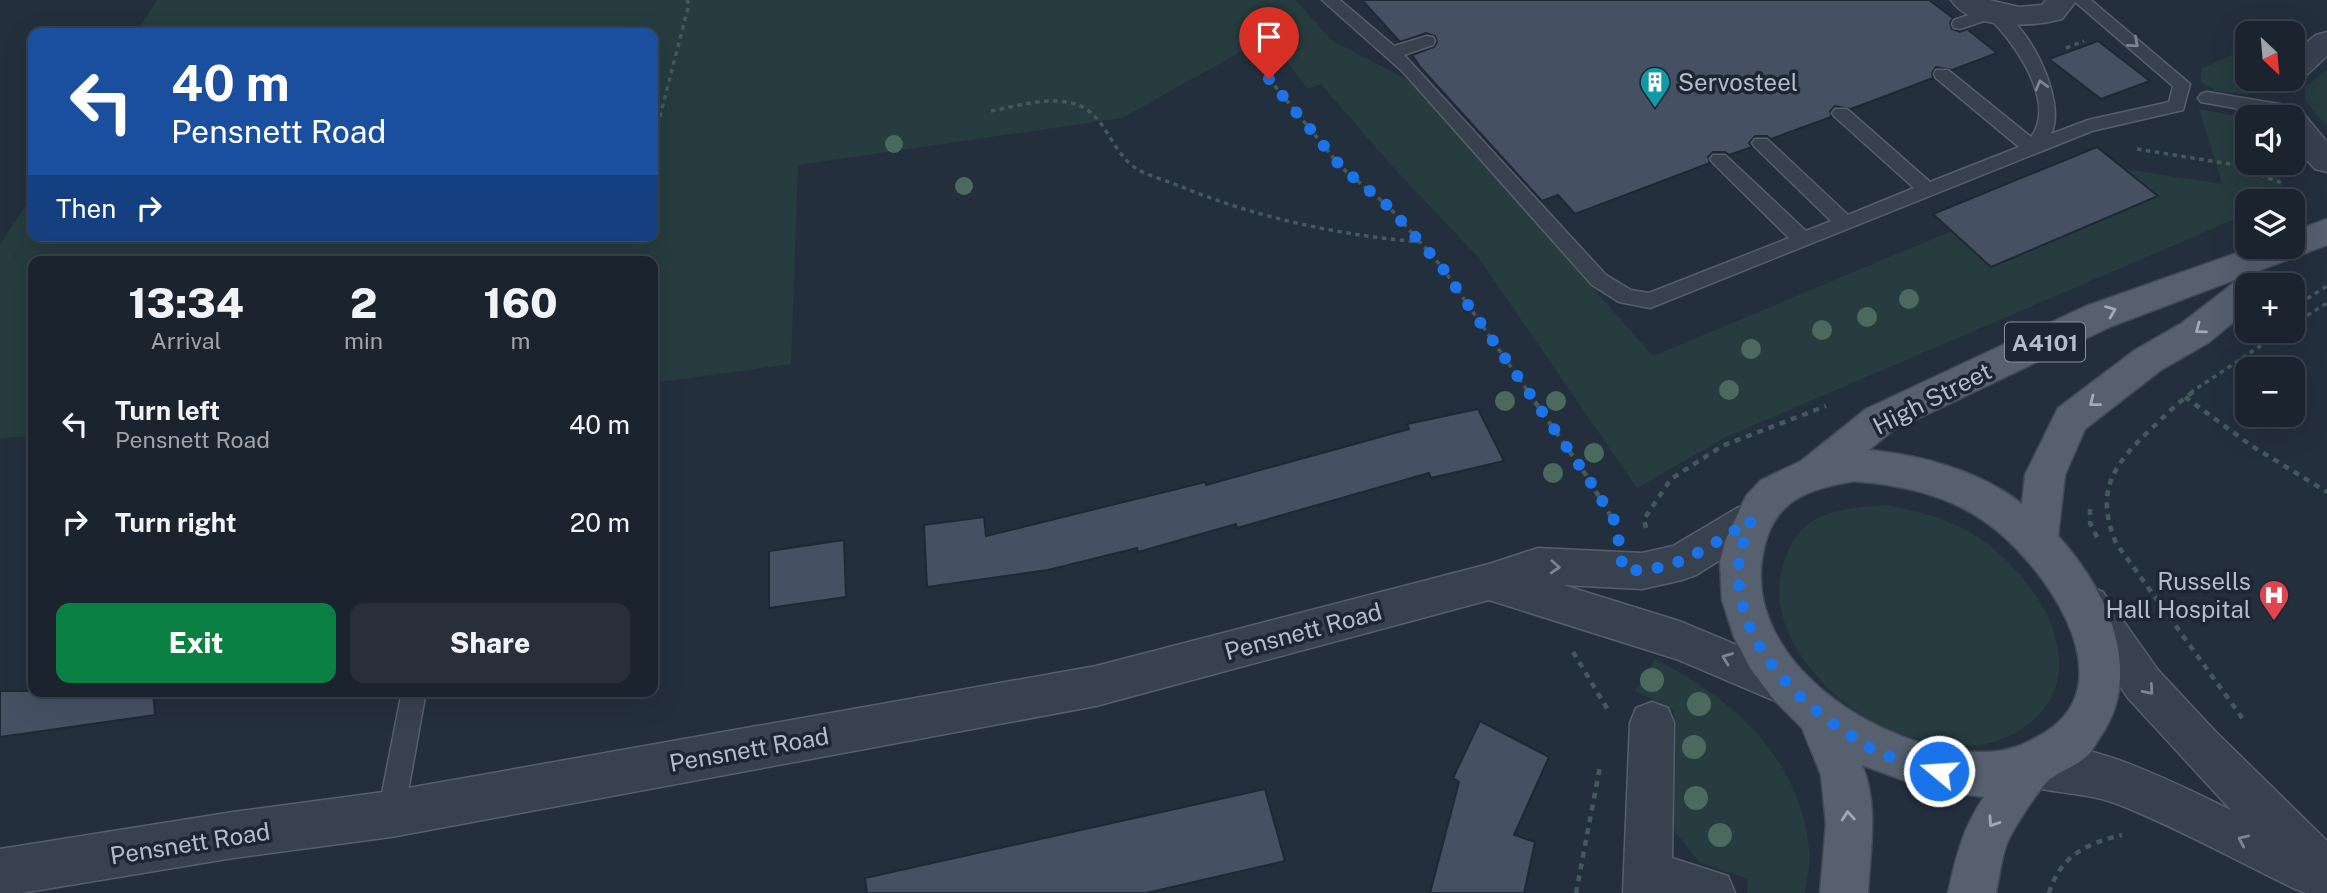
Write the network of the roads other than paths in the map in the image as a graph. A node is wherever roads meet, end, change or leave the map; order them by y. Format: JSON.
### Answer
{"nodes":[{"id":1,"x":1330,"y":0,"type":"edge"},
{"id":2,"x":2062,"y":0,"type":"edge"},
{"id":3,"x":2081,"y":0,"type":"edge"},
{"id":4,"x":1973,"y":12,"type":"edge"},
{"id":5,"x":1427,"y":41,"type":"dead end"},
{"id":6,"x":2327,"y":42,"type":"edge"},
{"id":7,"x":1392,"y":53,"type":"junction"},
{"id":8,"x":2305,"y":59,"type":"edge"},
{"id":9,"x":1942,"y":74,"type":"dead end"},
{"id":10,"x":2182,"y":84,"type":"junction"},
{"id":11,"x":2207,"y":98,"type":"junction"},
{"id":12,"x":2239,"y":105,"type":"edge"},
{"id":13,"x":2177,"y":106,"type":"junction"},
{"id":14,"x":1841,"y":113,"type":"dead end"},
{"id":15,"x":2305,"y":137,"type":"edge"},
{"id":16,"x":1761,"y":143,"type":"dead end"},
{"id":17,"x":2032,"y":148,"type":"junction"},
{"id":18,"x":1719,"y":159,"type":"dead end"},
{"id":19,"x":2327,"y":161,"type":"edge"},
{"id":20,"x":1928,"y":190,"type":"junction"},
{"id":21,"x":1845,"y":223,"type":"junction"},
{"id":22,"x":1803,"y":240,"type":"junction"},
{"id":23,"x":2256,"y":259,"type":"edge"},
{"id":24,"x":2284,"y":259,"type":"edge"},
{"id":25,"x":2268,"y":273,"type":"edge"},
{"id":26,"x":2235,"y":301,"type":"edge"},
{"id":27,"x":1816,"y":471,"type":"junction"},
{"id":28,"x":1751,"y":520,"type":"junction"},
{"id":29,"x":2037,"y":539,"type":"junction"},
{"id":30,"x":2067,"y":574,"type":"junction"},
{"id":31,"x":1489,"y":582,"type":"junction"},
{"id":32,"x":414,"y":697,"type":"edge"},
{"id":33,"x":1804,"y":700,"type":"junction"},
{"id":34,"x":1652,"y":723,"type":"dead end"},
{"id":35,"x":2031,"y":766,"type":"junction"},
{"id":36,"x":391,"y":814,"type":"junction"},
{"id":37,"x":0,"y":873,"type":"edge"},
{"id":38,"x":2327,"y":876,"type":"edge"},
{"id":39,"x":1648,"y":885,"type":"edge"},
{"id":40,"x":1711,"y":893,"type":"edge"},
{"id":41,"x":1844,"y":893,"type":"edge"},
{"id":42,"x":1972,"y":893,"type":"edge"}],
"edges":[{"from":1,"to":7,"type":"lane"},
{"from":2,"to":4,"type":"street"},
{"from":3,"to":10,"type":"lane","one_way":true},
{"from":17,"to":4,"type":"lane","one_way":true},
{"from":5,"to":7,"type":"lane"},
{"from":6,"to":8,"type":"street"},
{"from":7,"to":22,"type":"lane"},
{"from":9,"to":17,"type":"lane"},
{"from":10,"to":11,"type":"lane"},
{"from":10,"to":13,"type":"lane"},
{"from":11,"to":12,"type":"lane"},
{"from":11,"to":13,"type":"lane"},
{"from":13,"to":17,"type":"lane"},
{"from":14,"to":20,"type":"lane"},
{"from":15,"to":19,"type":"street"},
{"from":16,"to":21,"type":"lane"},
{"from":17,"to":20,"type":"lane"},
{"from":18,"to":22,"type":"lane"},
{"from":20,"to":21,"type":"lane"},
{"from":21,"to":22,"type":"lane"},
{"from":27,"to":23,"type":"main road","name":"High Street","number":"A4101","one_way":true},
{"from":24,"to":25,"type":"main road","name":"High Street","number":"A4101"},
{"from":26,"to":29,"type":"main road","one_way":true},
{"from":27,"to":28,"type":"main road","number":"A4101"},
{"from":27,"to":29,"type":"main road","number":"A4101"},
{"from":31,"to":28,"type":"street","name":"Pensnett Road","one_way":true},
{"from":28,"to":33,"type":"main road","number":"A4101"},
{"from":29,"to":30,"type":"main road","number":"A4101"},
{"from":30,"to":35,"type":"main road","number":"A4101"},
{"from":30,"to":38,"type":"street","one_way":true},
{"from":33,"to":31,"type":"street","one_way":true},
{"from":31,"to":36,"type":"street","name":"Pensnett Road"},
{"from":32,"to":36,"type":"lane"},
{"from":33,"to":35,"type":"main road","number":"A4101"},
{"from":41,"to":33,"type":"main road","number":"A4101","one_way":true},
{"from":34,"to":39,"type":"street"},
{"from":38,"to":35,"type":"street","one_way":true},
{"from":35,"to":42,"type":"main road","number":"A4101","one_way":true},
{"from":36,"to":37,"type":"street","name":"Pensnett Road"},
{"from":39,"to":40,"type":"street"}]}
